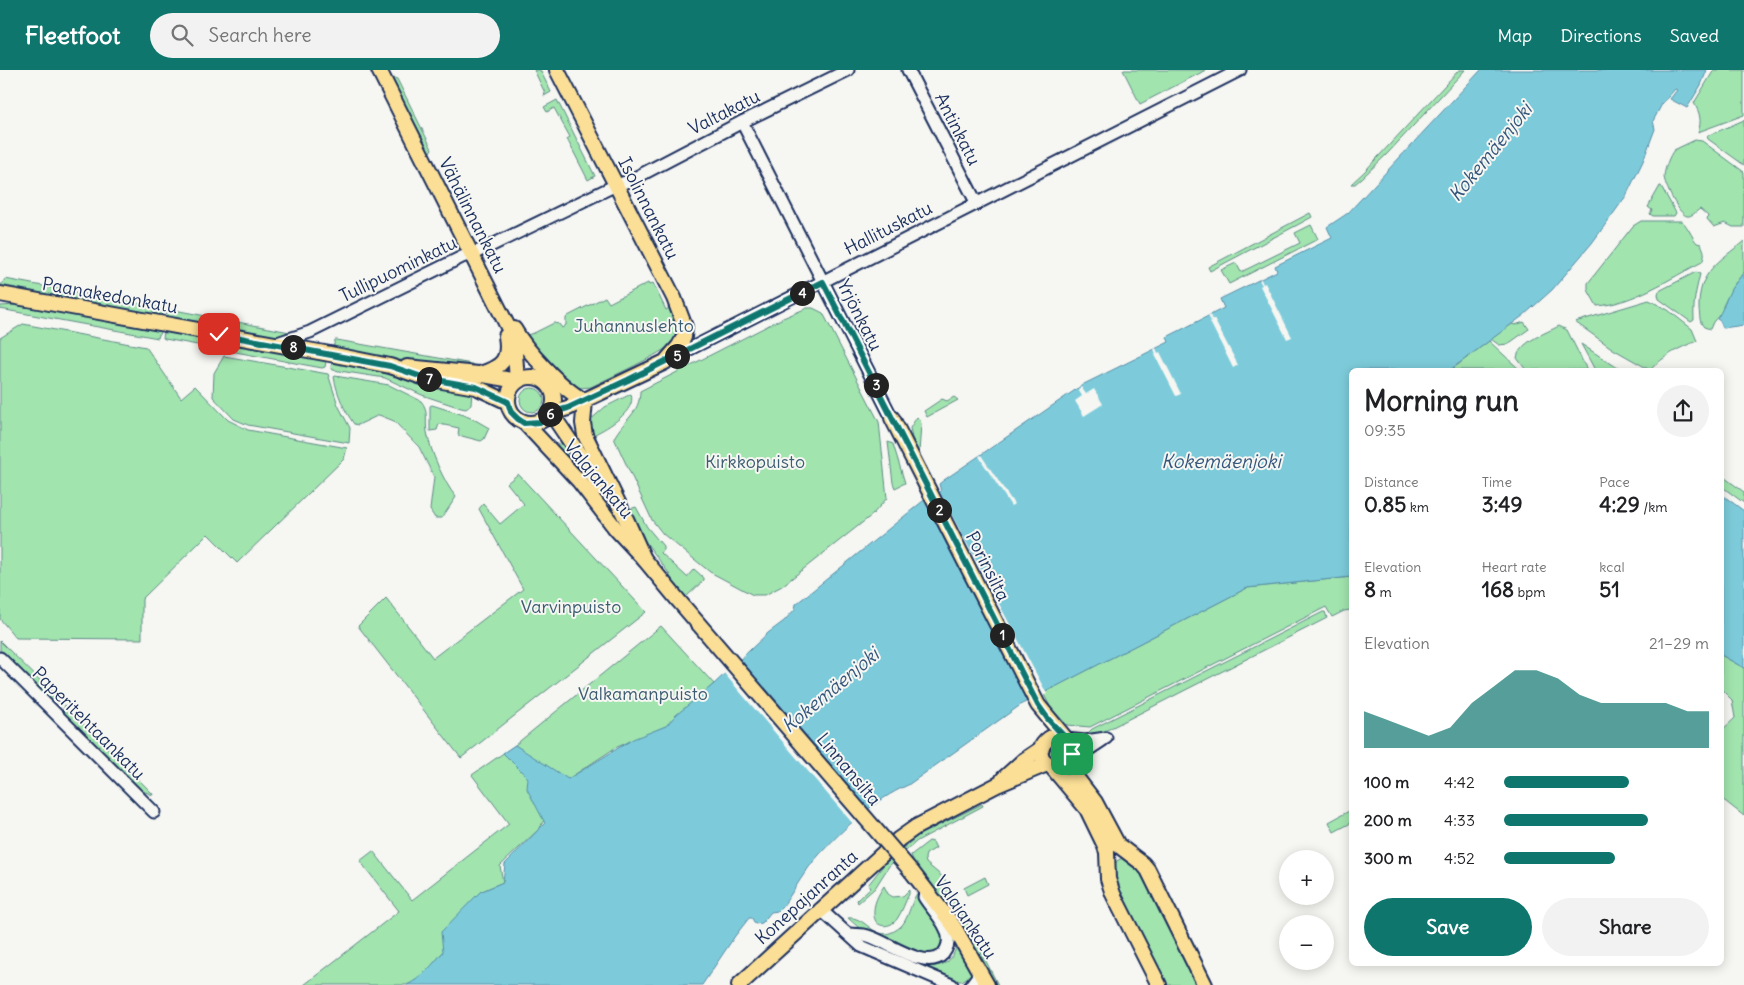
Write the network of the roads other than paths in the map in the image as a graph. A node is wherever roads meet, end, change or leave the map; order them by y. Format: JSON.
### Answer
{"nodes":[{"id":1,"x":379,"y":70,"type":"edge"},
{"id":2,"x":557,"y":70,"type":"edge"},
{"id":3,"x":848,"y":70,"type":"edge"},
{"id":4,"x":908,"y":70,"type":"edge"},
{"id":5,"x":1240,"y":70,"type":"edge"},
{"id":6,"x":742,"y":122,"type":"junction"},
{"id":7,"x":616,"y":185,"type":"junction"},
{"id":8,"x":977,"y":204,"type":"junction"},
{"id":9,"x":471,"y":253,"type":"junction"},
{"id":10,"x":823,"y":282,"type":"junction"},
{"id":11,"x":0,"y":294,"type":"edge"},
{"id":12,"x":496,"y":302,"type":"junction"},
{"id":13,"x":275,"y":344,"type":"junction"},
{"id":14,"x":665,"y":362,"type":"junction"},
{"id":15,"x":390,"y":366,"type":"junction"},
{"id":16,"x":478,"y":374,"type":"junction"},
{"id":17,"x":517,"y":381,"type":"junction"},
{"id":18,"x":585,"y":400,"type":"junction"},
{"id":19,"x":508,"y":402,"type":"junction"},
{"id":20,"x":551,"y":413,"type":"junction"},
{"id":21,"x":892,"y":418,"type":"joint"},
{"id":22,"x":524,"y":423,"type":"junction"},
{"id":23,"x":644,"y":559,"type":"junction"},
{"id":24,"x":678,"y":600,"type":"joint"},
{"id":25,"x":0,"y":658,"type":"edge"},
{"id":26,"x":1038,"y":705,"type":"junction"},
{"id":27,"x":1065,"y":739,"type":"junction"},
{"id":28,"x":1043,"y":745,"type":"junction"},
{"id":29,"x":1071,"y":759,"type":"junction"},
{"id":30,"x":1049,"y":765,"type":"junction"},
{"id":31,"x":997,"y":785,"type":"junction"},
{"id":32,"x":154,"y":812,"type":"dead end"},
{"id":33,"x":1130,"y":855,"type":"junction"},
{"id":34,"x":1108,"y":867,"type":"junction"},
{"id":35,"x":914,"y":874,"type":"junction"},
{"id":36,"x":820,"y":909,"type":"junction"},
{"id":37,"x":849,"y":934,"type":"junction"},
{"id":38,"x":979,"y":969,"type":"junction"},
{"id":39,"x":739,"y":985,"type":"edge"},
{"id":40,"x":952,"y":985,"type":"edge"},
{"id":41,"x":970,"y":985,"type":"edge"},
{"id":42,"x":988,"y":985,"type":"edge"},
{"id":43,"x":1159,"y":985,"type":"edge"},
{"id":44,"x":1206,"y":985,"type":"edge"}],
"edges":[{"from":1,"to":9,"type":"main road","name":"Vähälinnankatu"},
{"from":2,"to":7,"type":"main road","name":"Isolinnankatu"},
{"from":3,"to":6,"type":"street","name":"Valtakatu"},
{"from":4,"to":8,"type":"street","name":"Antinkatu"},
{"from":5,"to":8,"type":"street","name":"Hallituskatu"},
{"from":6,"to":7,"type":"street","name":"Valtakatu"},
{"from":6,"to":10,"type":"street","name":"Yrjönkatu"},
{"from":7,"to":9,"type":"street","name":"Tullipuominkatu"},
{"from":7,"to":14,"type":"main road","name":"Isolinnankatu"},
{"from":8,"to":10,"type":"street","name":"Hallituskatu"},
{"from":9,"to":12,"type":"main road","name":"Vähälinnankatu"},
{"from":9,"to":13,"type":"street","name":"Tullipuominkatu"},
{"from":10,"to":14,"type":"street","name":"Hallituskatu"},
{"from":10,"to":21,"type":"street","name":"Yrjönkatu"},
{"from":11,"to":13,"type":"main road","name":"Paanakedonkatu"},
{"from":12,"to":16,"type":"main road"},
{"from":12,"to":17,"type":"main road","name":"Vähälinnankatu"},
{"from":12,"to":18,"type":"main road"},
{"from":13,"to":15,"type":"main road","name":"Paanakedonkatu"},
{"from":14,"to":18,"type":"main road","name":"Hallituskatu"},
{"from":15,"to":16,"type":"main road","name":"Paanakedonkatu"},
{"from":15,"to":19,"type":"main road","name":"Paanakedonkatu"},
{"from":16,"to":17,"type":"main road","name":"Paanakedonkatu"},
{"from":17,"to":19,"type":"main road"},
{"from":17,"to":20,"type":"main road"},
{"from":18,"to":20,"type":"main road","name":"Hallituskatu"},
{"from":18,"to":23,"type":"main road"},
{"from":19,"to":22,"type":"main road"},
{"from":20,"to":22,"type":"main road"},
{"from":20,"to":23,"type":"main road","name":"Valajankatu"},
{"from":21,"to":26,"type":"main road","name":"Porinsilta"},
{"from":22,"to":23,"type":"main road","name":"Valajankatu"},
{"from":23,"to":24,"type":"main road","name":"Valajankatu"},
{"from":24,"to":35,"type":"main road","name":"Linnansilta","bridge":true},
{"from":25,"to":32,"type":"street","name":"Paperitehtaankatu"},
{"from":26,"to":27,"type":"main road","name":"Porinsilta"},
{"from":26,"to":28,"type":"main road","name":"Porinsilta"},
{"from":27,"to":28,"type":"main road"},
{"from":27,"to":29,"type":"main road"},
{"from":27,"to":29,"type":"street"},
{"from":28,"to":30,"type":"main road"},
{"from":28,"to":31,"type":"main road"},
{"from":29,"to":30,"type":"main road"},
{"from":29,"to":33,"type":"main road"},
{"from":30,"to":31,"type":"main road"},
{"from":30,"to":34,"type":"main road"},
{"from":31,"to":36,"type":"main road","name":"Konepajanranta"},
{"from":33,"to":34,"type":"main road"},
{"from":33,"to":44,"type":"main road"},
{"from":34,"to":43,"type":"main road"},
{"from":35,"to":37,"type":"street"},
{"from":35,"to":38,"type":"main road","name":"Valajankatu"},
{"from":36,"to":37,"type":"street"},
{"from":36,"to":39,"type":"main road","name":"Konepajanranta"},
{"from":37,"to":40,"type":"street"},
{"from":38,"to":41,"type":"street"},
{"from":38,"to":42,"type":"main road","name":"Valajankatu"}]}
